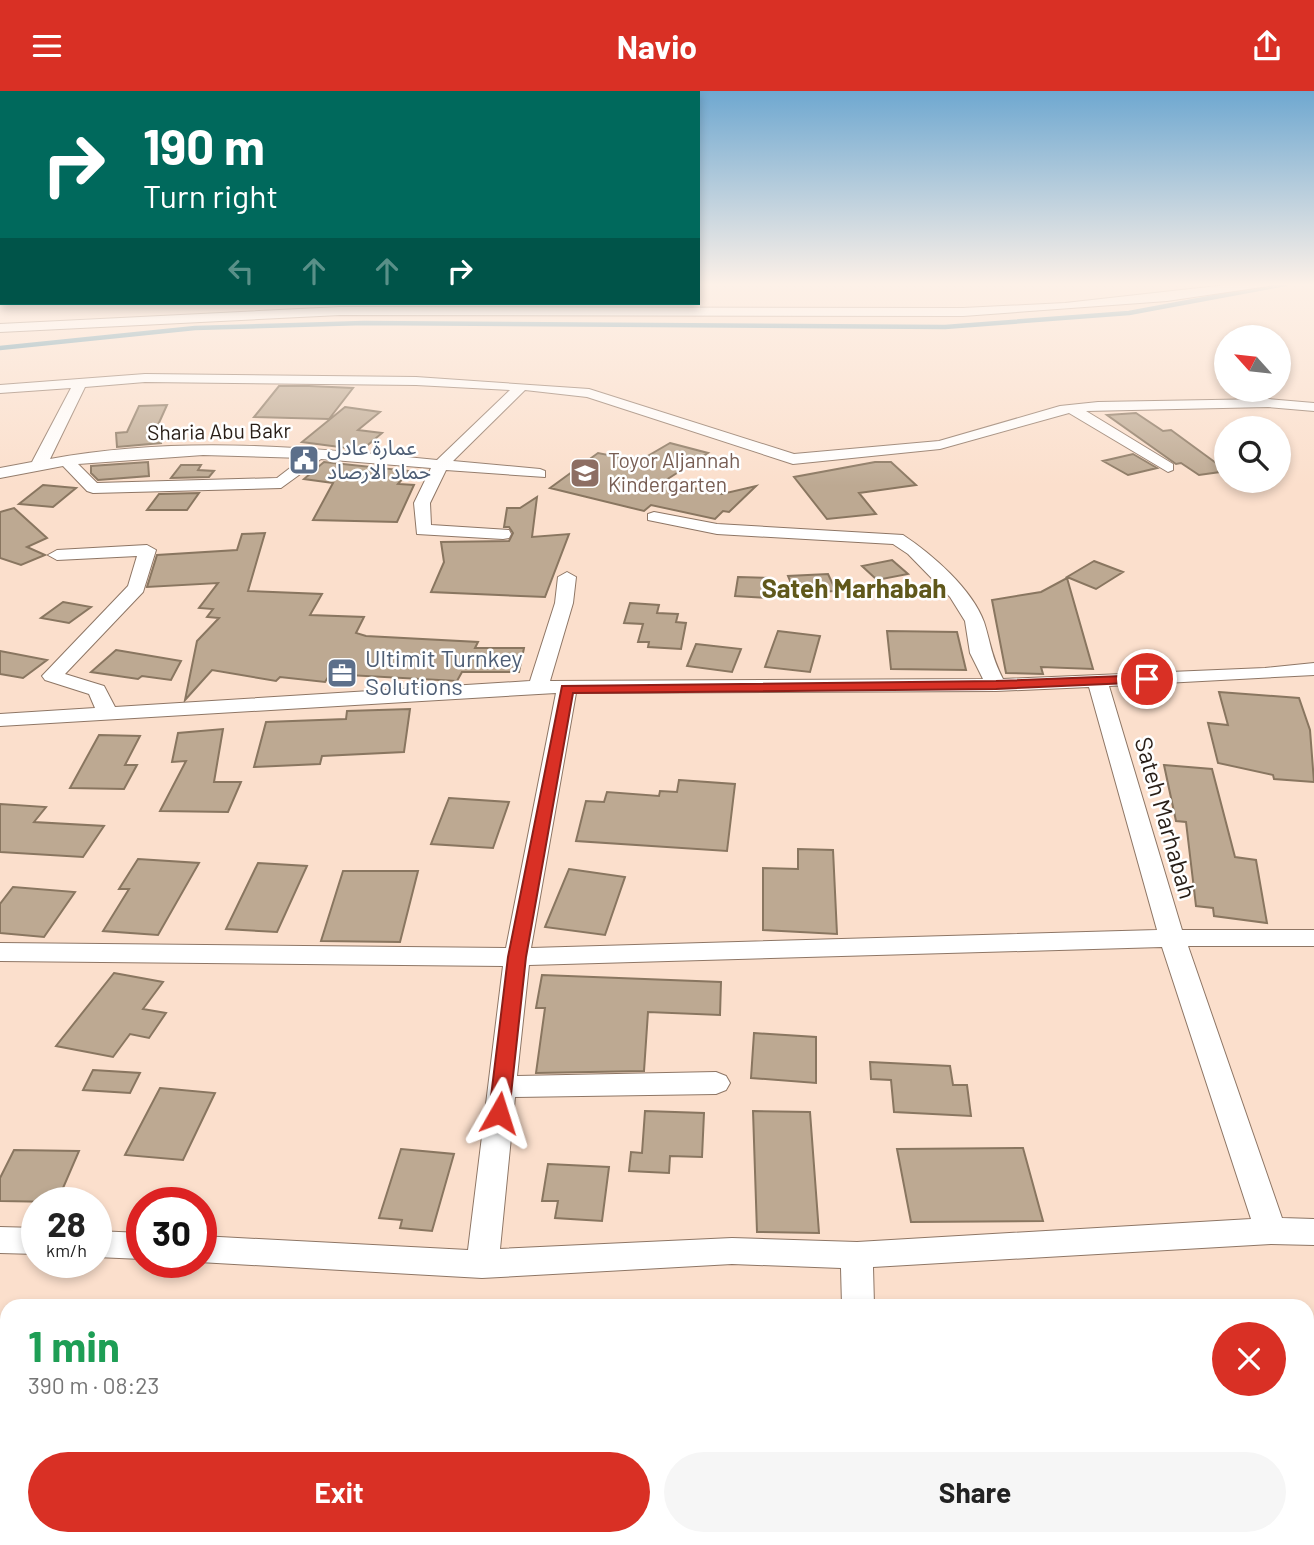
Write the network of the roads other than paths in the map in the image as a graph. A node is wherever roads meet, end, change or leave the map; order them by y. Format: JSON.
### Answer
{"nodes":[{"id":1,"x":81,"y":381,"type":"junction"},
{"id":2,"x":522,"y":386,"type":"junction"},
{"id":3,"x":0,"y":389,"type":"edge"},
{"id":4,"x":1314,"y":407,"type":"edge"},
{"id":5,"x":1072,"y":409,"type":"junction"},
{"id":6,"x":320,"y":452,"type":"junction"},
{"id":7,"x":68,"y":462,"type":"junction"},
{"id":8,"x":39,"y":464,"type":"junction"},
{"id":9,"x":440,"y":465,"type":"junction"},
{"id":10,"x":1168,"y":467,"type":"dead end"},
{"id":11,"x":0,"y":473,"type":"edge"},
{"id":12,"x":540,"y":474,"type":"dead end"},
{"id":13,"x":654,"y":517,"type":"dead end"},
{"id":14,"x":503,"y":534,"type":"dead end"},
{"id":15,"x":57,"y":555,"type":"dead end"},
{"id":16,"x":567,"y":577,"type":"dead end"},
{"id":17,"x":1314,"y":669,"type":"edge"},
{"id":18,"x":1097,"y":681,"type":"junction"},
{"id":19,"x":996,"y":685,"type":"junction"},
{"id":20,"x":538,"y":687,"type":"junction"},
{"id":21,"x":567,"y":689,"type":"junction"},
{"id":22,"x":107,"y":713,"type":"junction"},
{"id":23,"x":5,"y":725,"type":"edge"},
{"id":24,"x":1314,"y":937,"type":"edge"},
{"id":25,"x":1172,"y":938,"type":"junction"},
{"id":26,"x":0,"y":952,"type":"edge"},
{"id":27,"x":517,"y":957,"type":"junction"},
{"id":28,"x":716,"y":1083,"type":"dead end"},
{"id":29,"x":502,"y":1087,"type":"junction"},
{"id":30,"x":1271,"y":1231,"type":"junction"},
{"id":31,"x":1314,"y":1232,"type":"edge"},
{"id":32,"x":0,"y":1240,"type":"edge"},
{"id":33,"x":21,"y":1241,"type":"edge"},
{"id":34,"x":217,"y":1250,"type":"edge"},
{"id":35,"x":857,"y":1255,"type":"junction"},
{"id":36,"x":482,"y":1264,"type":"junction"},
{"id":37,"x":858,"y":1299,"type":"edge"}],
"edges":[{"from":1,"to":2,"type":"street"},
{"from":1,"to":3,"type":"street"},
{"from":1,"to":8,"type":"street"},
{"from":2,"to":5,"type":"street"},
{"from":2,"to":9,"type":"street"},
{"from":4,"to":5,"type":"street"},
{"from":5,"to":10,"type":"street"},
{"from":6,"to":7,"type":"street","name":"Sharia Abu Bakr"},
{"from":6,"to":7,"type":"street"},
{"from":6,"to":9,"type":"street","name":"Sharia Abu Bakr"},
{"from":7,"to":8,"type":"street","name":"Sharia Abu Bakr"},
{"from":8,"to":11,"type":"street","name":"Sharia Abu Bakr"},
{"from":9,"to":12,"type":"street","name":"Sharia Abu Bakr"},
{"from":9,"to":14,"type":"street"},
{"from":13,"to":19,"type":"street"},
{"from":15,"to":22,"type":"street"},
{"from":16,"to":20,"type":"street"},
{"from":17,"to":18,"type":"street"},
{"from":18,"to":19,"type":"street"},
{"from":18,"to":25,"type":"street","name":"Sateh Marhabah"},
{"from":19,"to":21,"type":"street"},
{"from":20,"to":21,"type":"street"},
{"from":20,"to":22,"type":"street"},
{"from":21,"to":27,"type":"street"},
{"from":22,"to":23,"type":"street"},
{"from":24,"to":25,"type":"street"},
{"from":25,"to":27,"type":"street"},
{"from":25,"to":30,"type":"street","name":"Sateh Marhabah"},
{"from":26,"to":27,"type":"street"},
{"from":27,"to":29,"type":"street"},
{"from":28,"to":29,"type":"street"},
{"from":29,"to":36,"type":"street"},
{"from":30,"to":31,"type":"street"},
{"from":30,"to":35,"type":"street"},
{"from":32,"to":33,"type":"street"},
{"from":34,"to":36,"type":"street"},
{"from":35,"to":36,"type":"street"},
{"from":35,"to":37,"type":"street"}]}
